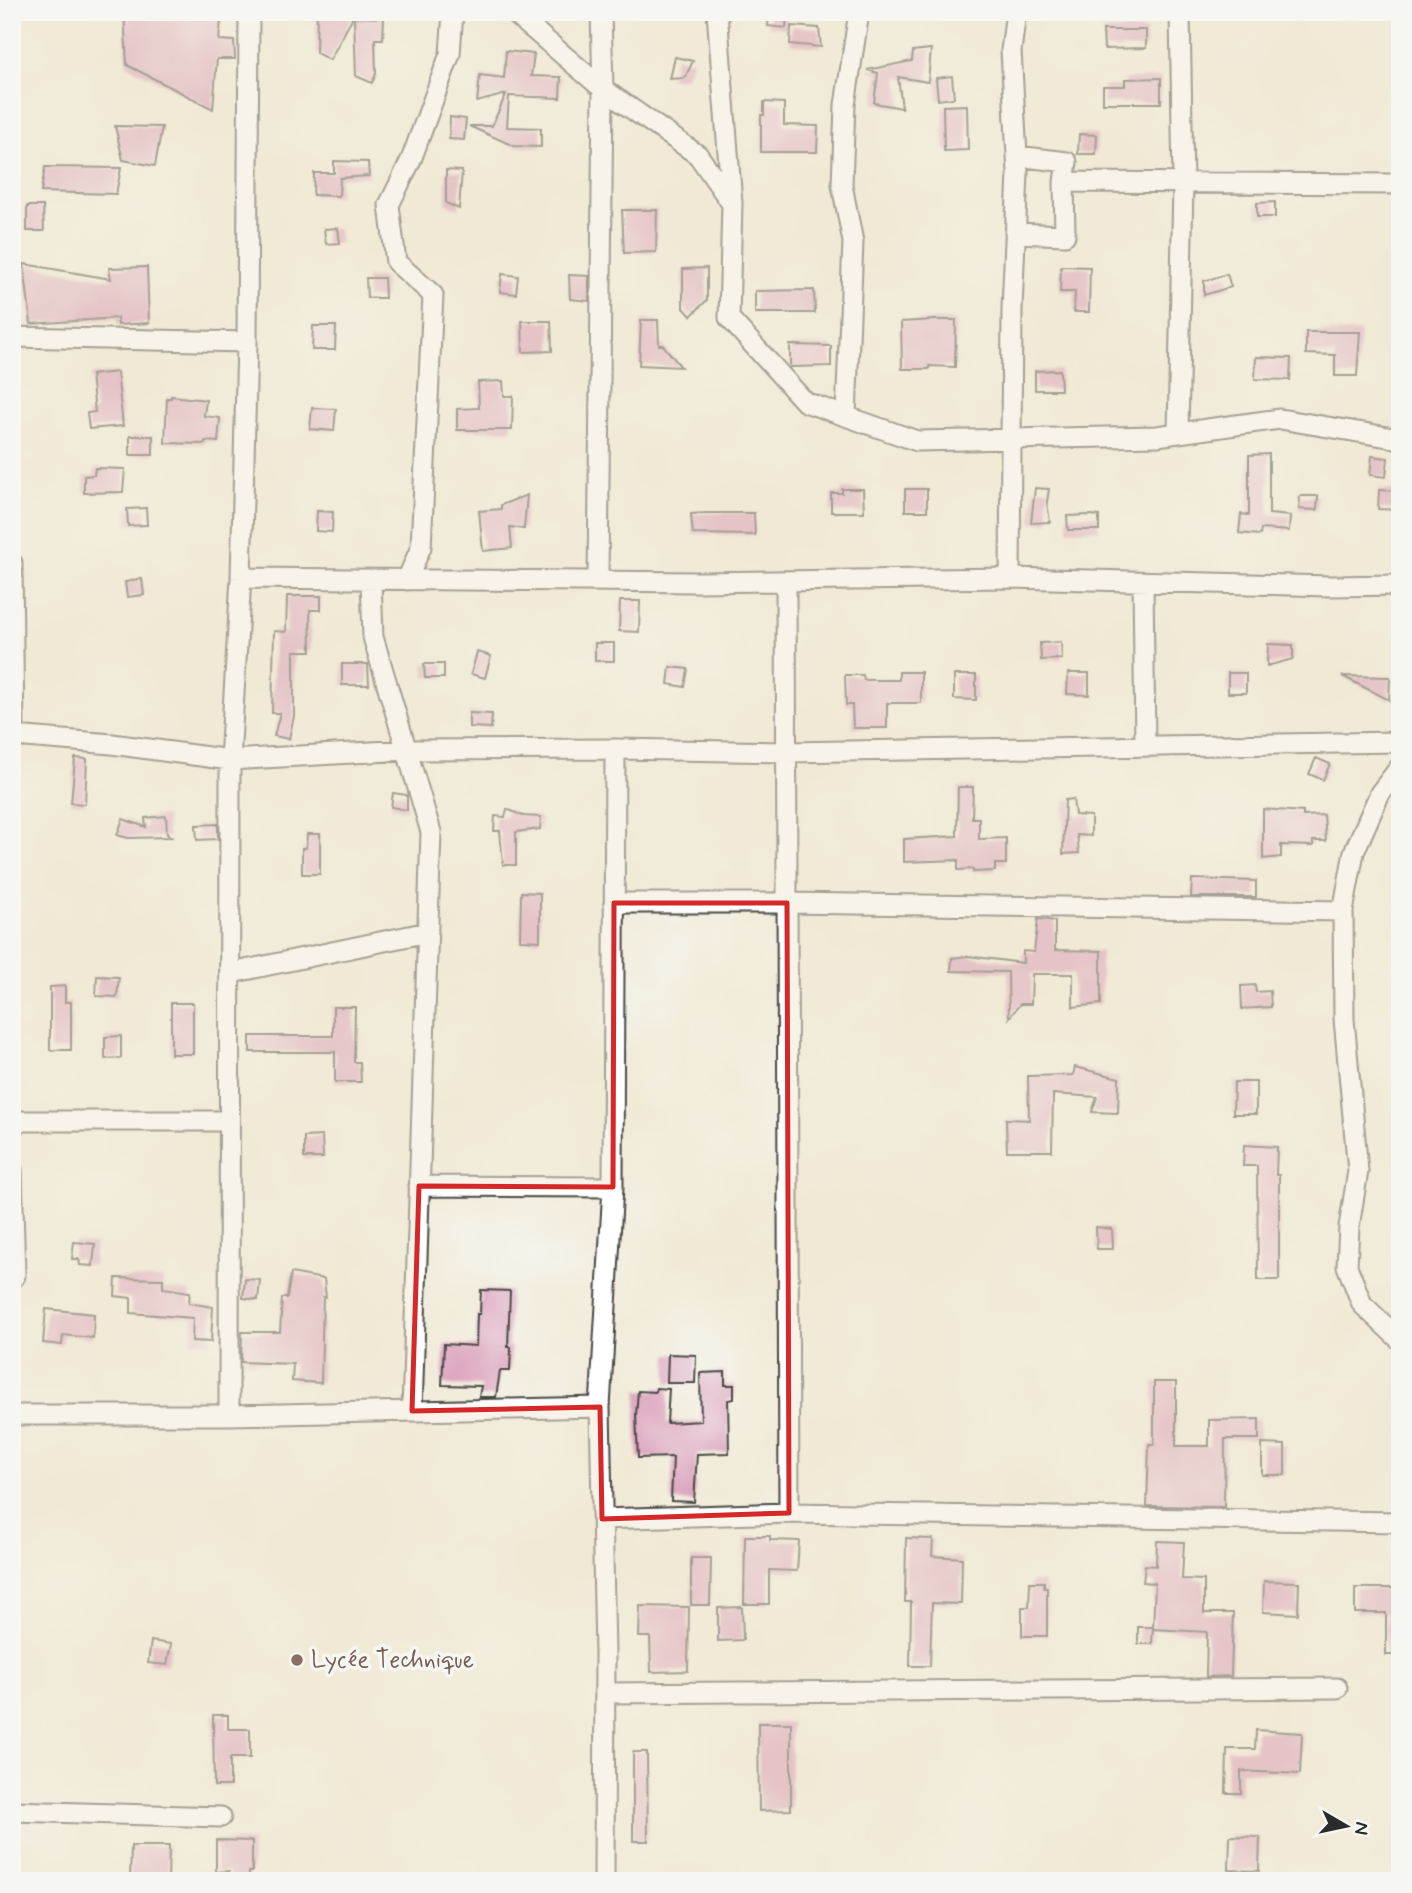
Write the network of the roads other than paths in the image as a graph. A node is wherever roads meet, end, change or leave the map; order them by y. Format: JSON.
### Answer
{"nodes":[{"id":1,"x":249,"y":12,"type":"edge"},
{"id":2,"x":453,"y":12,"type":"edge"},
{"id":3,"x":513,"y":12,"type":"edge"},
{"id":4,"x":601,"y":12,"type":"edge"},
{"id":5,"x":716,"y":12,"type":"edge"},
{"id":6,"x":859,"y":12,"type":"edge"},
{"id":7,"x":1016,"y":12,"type":"edge"},
{"id":8,"x":1180,"y":12,"type":"edge"},
{"id":9,"x":603,"y":89,"type":"junction"},
{"id":10,"x":1017,"y":156,"type":"junction"},
{"id":11,"x":1064,"y":182,"type":"junction"},
{"id":12,"x":1183,"y":183,"type":"junction"},
{"id":13,"x":1400,"y":184,"type":"edge"},
{"id":14,"x":732,"y":204,"type":"junction"},
{"id":15,"x":1015,"y":233,"type":"junction"},
{"id":16,"x":12,"y":337,"type":"edge"},
{"id":17,"x":247,"y":342,"type":"junction"},
{"id":18,"x":846,"y":416,"type":"junction"},
{"id":19,"x":1178,"y":433,"type":"junction"},
{"id":20,"x":1010,"y":439,"type":"junction"},
{"id":21,"x":1400,"y":439,"type":"edge"},
{"id":22,"x":12,"y":563,"type":"edge"},
{"id":23,"x":241,"y":578,"type":"junction"},
{"id":24,"x":1010,"y":578,"type":"junction"},
{"id":25,"x":371,"y":580,"type":"junction"},
{"id":26,"x":407,"y":580,"type":"junction"},
{"id":27,"x":598,"y":581,"type":"junction"},
{"id":28,"x":786,"y":581,"type":"junction"},
{"id":29,"x":1143,"y":582,"type":"junction"},
{"id":30,"x":1400,"y":585,"type":"edge"},
{"id":31,"x":13,"y":738,"type":"edge"},
{"id":32,"x":1400,"y":742,"type":"edge"},
{"id":33,"x":1145,"y":746,"type":"junction"},
{"id":34,"x":614,"y":749,"type":"junction"},
{"id":35,"x":407,"y":750,"type":"junction"},
{"id":36,"x":787,"y":752,"type":"junction"},
{"id":37,"x":230,"y":760,"type":"junction"},
{"id":38,"x":1400,"y":766,"type":"edge"},
{"id":39,"x":614,"y":903,"type":"junction"},
{"id":40,"x":788,"y":903,"type":"junction"},
{"id":41,"x":1343,"y":911,"type":"junction"},
{"id":42,"x":428,"y":932,"type":"junction"},
{"id":43,"x":231,"y":973,"type":"junction"},
{"id":44,"x":12,"y":1121,"type":"edge"},
{"id":45,"x":228,"y":1121,"type":"junction"},
{"id":46,"x":12,"y":1170,"type":"edge"},
{"id":47,"x":419,"y":1186,"type":"junction"},
{"id":48,"x":613,"y":1186,"type":"junction"},
{"id":49,"x":15,"y":1276,"type":"dead end"},
{"id":50,"x":1400,"y":1340,"type":"edge"},
{"id":51,"x":600,"y":1407,"type":"junction"},
{"id":52,"x":412,"y":1411,"type":"junction"},
{"id":53,"x":12,"y":1415,"type":"edge"},
{"id":54,"x":229,"y":1415,"type":"junction"},
{"id":55,"x":789,"y":1513,"type":"junction"},
{"id":56,"x":602,"y":1519,"type":"junction"},
{"id":57,"x":1400,"y":1522,"type":"edge"},
{"id":58,"x":1336,"y":1688,"type":"dead end"},
{"id":59,"x":605,"y":1693,"type":"junction"},
{"id":60,"x":12,"y":1811,"type":"edge"},
{"id":61,"x":222,"y":1817,"type":"dead end"},
{"id":62,"x":604,"y":1881,"type":"edge"}],
"edges":[{"from":1,"to":17,"type":"street"},
{"from":2,"to":26,"type":"street"},
{"from":3,"to":9,"type":"street"},
{"from":4,"to":9,"type":"street"},
{"from":5,"to":14,"type":"street"},
{"from":6,"to":18,"type":"street"},
{"from":7,"to":10,"type":"street"},
{"from":8,"to":12,"type":"street"},
{"from":9,"to":14,"type":"street"},
{"from":9,"to":27,"type":"street"},
{"from":10,"to":11,"type":"street"},
{"from":10,"to":15,"type":"street"},
{"from":11,"to":12,"type":"street"},
{"from":11,"to":15,"type":"street"},
{"from":12,"to":13,"type":"street"},
{"from":12,"to":19,"type":"street"},
{"from":14,"to":18,"type":"street"},
{"from":15,"to":20,"type":"street"},
{"from":16,"to":17,"type":"street"},
{"from":17,"to":23,"type":"street"},
{"from":18,"to":20,"type":"street"},
{"from":19,"to":20,"type":"street"},
{"from":19,"to":21,"type":"street"},
{"from":20,"to":24,"type":"street"},
{"from":22,"to":31,"type":"street"},
{"from":23,"to":25,"type":"street"},
{"from":23,"to":37,"type":"street"},
{"from":24,"to":28,"type":"street"},
{"from":24,"to":29,"type":"street"},
{"from":25,"to":26,"type":"street"},
{"from":25,"to":35,"type":"street"},
{"from":26,"to":27,"type":"street"},
{"from":27,"to":28,"type":"street"},
{"from":28,"to":36,"type":"street"},
{"from":29,"to":30,"type":"street"},
{"from":29,"to":33,"type":"street"},
{"from":31,"to":37,"type":"street"},
{"from":32,"to":33,"type":"street"},
{"from":33,"to":36,"type":"street"},
{"from":34,"to":35,"type":"street"},
{"from":34,"to":36,"type":"street"},
{"from":34,"to":39,"type":"street"},
{"from":35,"to":37,"type":"street"},
{"from":35,"to":42,"type":"street"},
{"from":36,"to":40,"type":"street"},
{"from":37,"to":43,"type":"street"},
{"from":38,"to":41,"type":"street"},
{"from":39,"to":40,"type":"street"},
{"from":39,"to":48,"type":"street"},
{"from":40,"to":41,"type":"street"},
{"from":40,"to":55,"type":"street"},
{"from":41,"to":50,"type":"street"},
{"from":42,"to":43,"type":"street"},
{"from":42,"to":47,"type":"street"},
{"from":43,"to":45,"type":"street"},
{"from":44,"to":45,"type":"street"},
{"from":45,"to":54,"type":"street"},
{"from":46,"to":49,"type":"street"},
{"from":47,"to":48,"type":"street"},
{"from":47,"to":52,"type":"street"},
{"from":48,"to":51,"type":"street"},
{"from":51,"to":52,"type":"street"},
{"from":51,"to":56,"type":"street"},
{"from":52,"to":54,"type":"street"},
{"from":53,"to":54,"type":"street"},
{"from":55,"to":56,"type":"street"},
{"from":55,"to":57,"type":"street"},
{"from":56,"to":59,"type":"street"},
{"from":58,"to":59,"type":"street"},
{"from":59,"to":62,"type":"street"},
{"from":60,"to":61,"type":"street"}]}
